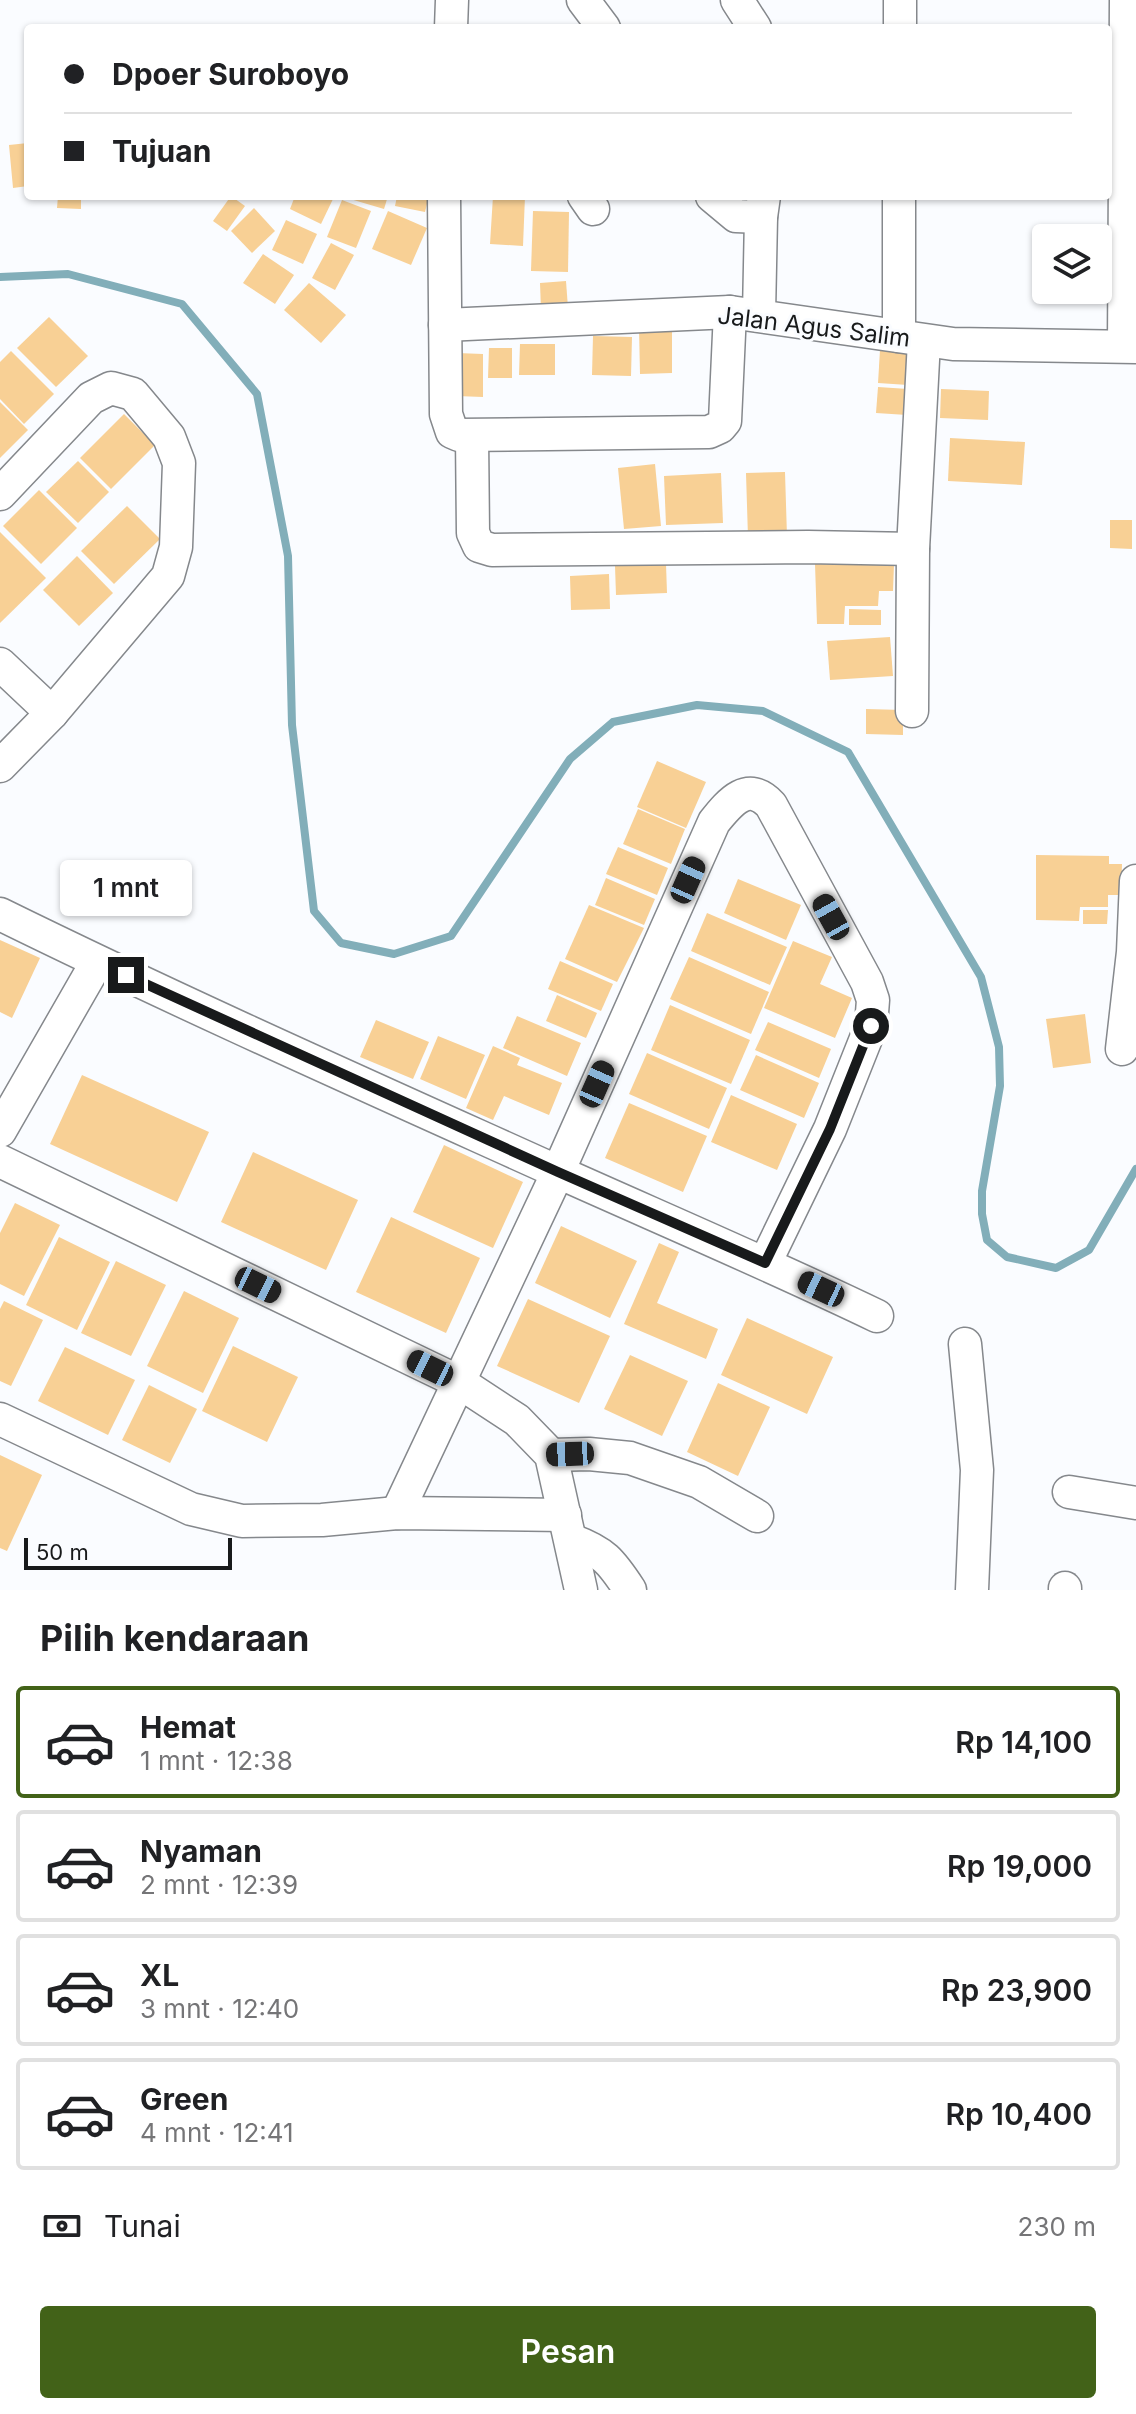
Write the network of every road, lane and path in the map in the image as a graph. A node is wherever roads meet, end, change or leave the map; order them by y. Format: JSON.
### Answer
{"nodes":[{"id":1,"x":452,"y":0,"type":"edge"},
{"id":2,"x":583,"y":0,"type":"edge"},
{"id":3,"x":737,"y":0,"type":"edge"},
{"id":4,"x":900,"y":0,"type":"edge"},
{"id":5,"x":1126,"y":0,"type":"edge"},
{"id":6,"x":451,"y":24,"type":"edge"},
{"id":7,"x":601,"y":24,"type":"edge"},
{"id":8,"x":752,"y":24,"type":"edge"},
{"id":9,"x":900,"y":24,"type":"edge"},
{"id":10,"x":444,"y":200,"type":"edge"},
{"id":11,"x":717,"y":200,"type":"edge"},
{"id":12,"x":899,"y":200,"type":"edge"},
{"id":13,"x":763,"y":207,"type":"edge"},
{"id":14,"x":744,"y":313,"type":"junction"},
{"id":15,"x":445,"y":325,"type":"junction"},
{"id":16,"x":911,"y":338,"type":"junction"},
{"id":17,"x":1130,"y":346,"type":"edge"},
{"id":18,"x":472,"y":436,"type":"junction"},
{"id":19,"x":0,"y":494,"type":"edge"},
{"id":20,"x":913,"y":549,"type":"junction"},
{"id":21,"x":0,"y":664,"type":"edge"},
{"id":22,"x":912,"y":711,"type":"dead end"},
{"id":23,"x":52,"y":713,"type":"junction"},
{"id":24,"x":0,"y":766,"type":"edge"},
{"id":25,"x":1136,"y":881,"type":"edge"},
{"id":26,"x":0,"y":914,"type":"edge"},
{"id":27,"x":97,"y":962,"type":"junction"},
{"id":28,"x":1122,"y":1049,"type":"dead end"},
{"id":29,"x":0,"y":1131,"type":"edge"},
{"id":30,"x":0,"y":1161,"type":"edge"},
{"id":31,"x":558,"y":1172,"type":"junction"},
{"id":32,"x":765,"y":1263,"type":"junction"},
{"id":33,"x":877,"y":1316,"type":"dead end"},
{"id":34,"x":965,"y":1344,"type":"dead end"},
{"id":35,"x":459,"y":1382,"type":"junction"},
{"id":36,"x":0,"y":1419,"type":"edge"},
{"id":37,"x":551,"y":1455,"type":"junction"},
{"id":38,"x":1069,"y":1492,"type":"dead end"},
{"id":39,"x":1136,"y":1503,"type":"edge"},
{"id":40,"x":397,"y":1513,"type":"junction"},
{"id":41,"x":757,"y":1516,"type":"dead end"},
{"id":42,"x":568,"y":1527,"type":"junction"},
{"id":43,"x":581,"y":1590,"type":"edge"},
{"id":44,"x":630,"y":1590,"type":"edge"},
{"id":45,"x":972,"y":1590,"type":"edge"}],
"edges":[{"from":1,"to":6,"type":"street"},
{"from":2,"to":7,"type":"street"},
{"from":3,"to":8,"type":"street"},
{"from":4,"to":9,"type":"street"},
{"from":5,"to":17,"type":"street"},
{"from":10,"to":15,"type":"street"},
{"from":11,"to":13,"type":"street"},
{"from":12,"to":16,"type":"street"},
{"from":13,"to":14,"type":"street"},
{"from":14,"to":15,"type":"street","name":"Jalan Agus Salim"},
{"from":14,"to":16,"type":"street","name":"Jalan Agus Salim"},
{"from":14,"to":18,"type":"street"},
{"from":15,"to":18,"type":"street"},
{"from":16,"to":17,"type":"street","name":"Jalan Agus Salim"},
{"from":16,"to":20,"type":"street"},
{"from":18,"to":20,"type":"street"},
{"from":19,"to":23,"type":"street"},
{"from":20,"to":22,"type":"street"},
{"from":21,"to":23,"type":"street"},
{"from":23,"to":24,"type":"street"},
{"from":25,"to":28,"type":"street"},
{"from":26,"to":27,"type":"street"},
{"from":27,"to":29,"type":"street"},
{"from":27,"to":31,"type":"street"},
{"from":30,"to":35,"type":"street"},
{"from":31,"to":32,"type":"street"},
{"from":31,"to":32,"type":"street"},
{"from":31,"to":35,"type":"street"},
{"from":32,"to":33,"type":"street"},
{"from":34,"to":45,"type":"street"},
{"from":35,"to":37,"type":"street"},
{"from":35,"to":40,"type":"street"},
{"from":36,"to":40,"type":"street"},
{"from":37,"to":41,"type":"street"},
{"from":37,"to":42,"type":"street"},
{"from":38,"to":39,"type":"street"},
{"from":40,"to":42,"type":"street"},
{"from":42,"to":43,"type":"street"},
{"from":42,"to":44,"type":"street"}]}
